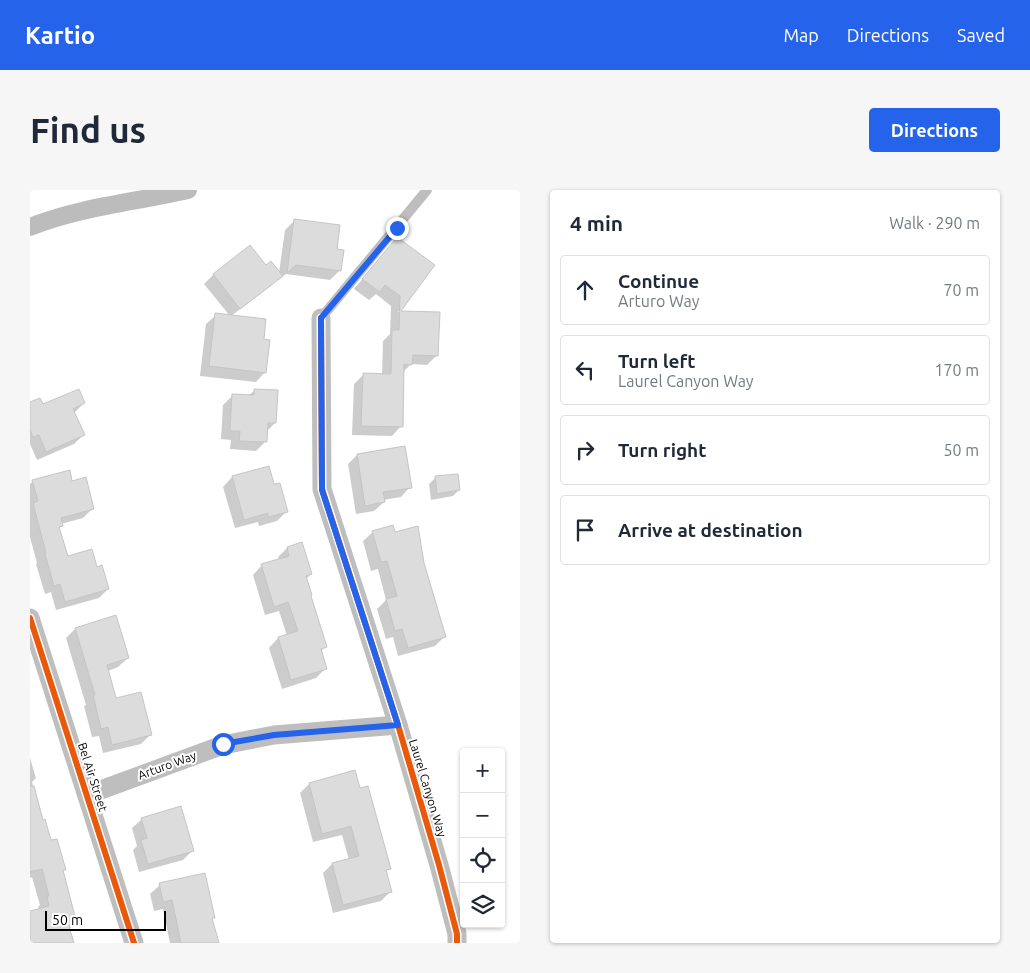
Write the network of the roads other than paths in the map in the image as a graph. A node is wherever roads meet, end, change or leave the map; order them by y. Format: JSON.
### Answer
{"nodes":[{"id":1,"x":427,"y":190,"type":"edge"},
{"id":2,"x":321,"y":318,"type":"joint"},
{"id":3,"x":30,"y":618,"type":"edge"},
{"id":4,"x":398,"y":725,"type":"junction"},
{"id":5,"x":87,"y":795,"type":"junction"},
{"id":6,"x":134,"y":943,"type":"edge"},
{"id":7,"x":457,"y":943,"type":"edge"}],
"edges":[{"from":1,"to":2,"type":"lane"},
{"from":2,"to":4,"type":"street","name":"Laurel Canyon Way"},
{"from":3,"to":5,"type":"street","name":"Bel Air Street"},
{"from":4,"to":5,"type":"street","name":"Arturo Way"},
{"from":4,"to":7,"type":"street","name":"Laurel Canyon Way"},
{"from":5,"to":6,"type":"street","name":"Bel Air Street"}]}
